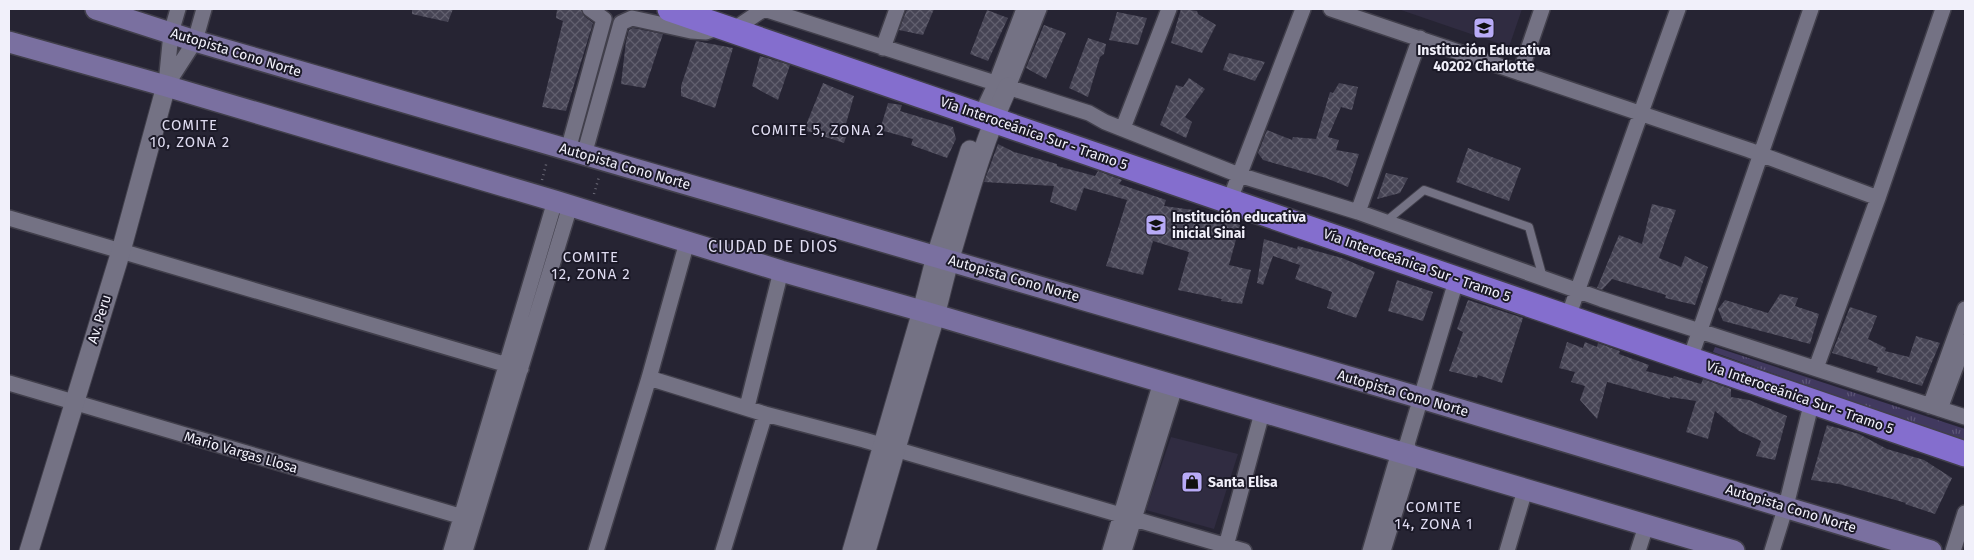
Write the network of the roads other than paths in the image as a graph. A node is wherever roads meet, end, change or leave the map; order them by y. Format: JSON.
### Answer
{"nodes":[{"id":1,"x":96,"y":9,"type":"edge"},
{"id":2,"x":178,"y":9,"type":"edge"},
{"id":3,"x":204,"y":9,"type":"edge"},
{"id":4,"x":590,"y":9,"type":"edge"},
{"id":5,"x":670,"y":9,"type":"edge"},
{"id":6,"x":764,"y":9,"type":"edge"},
{"id":7,"x":897,"y":9,"type":"edge"},
{"id":8,"x":1024,"y":9,"type":"edge"},
{"id":9,"x":1039,"y":9,"type":"edge"},
{"id":10,"x":1169,"y":9,"type":"edge"},
{"id":11,"x":1302,"y":9,"type":"edge"},
{"id":12,"x":1331,"y":9,"type":"edge"},
{"id":13,"x":1542,"y":9,"type":"edge"},
{"id":14,"x":1678,"y":9,"type":"edge"},
{"id":15,"x":1811,"y":9,"type":"edge"},
{"id":16,"x":1943,"y":9,"type":"edge"},
{"id":17,"x":728,"y":28,"type":"junction"},
{"id":18,"x":170,"y":33,"type":"junction"},
{"id":19,"x":1420,"y":38,"type":"junction"},
{"id":20,"x":195,"y":41,"type":"junction"},
{"id":21,"x":9,"y":42,"type":"edge"},
{"id":22,"x":883,"y":48,"type":"junction"},
{"id":23,"x":1520,"y":73,"type":"junction"},
{"id":24,"x":1002,"y":85,"type":"junction"},
{"id":25,"x":166,"y":86,"type":"junction"},
{"id":26,"x":1641,"y":115,"type":"junction"},
{"id":27,"x":987,"y":117,"type":"junction"},
{"id":28,"x":1123,"y":128,"type":"junction"},
{"id":29,"x":577,"y":152,"type":"junction"},
{"id":30,"x":1761,"y":155,"type":"junction"},
{"id":31,"x":1239,"y":174,"type":"junction"},
{"id":32,"x":1878,"y":198,"type":"junction"},
{"id":33,"x":1229,"y":202,"type":"junction"},
{"id":34,"x":563,"y":204,"type":"junction"},
{"id":35,"x":1358,"y":212,"type":"junction"},
{"id":36,"x":9,"y":218,"type":"edge"},
{"id":37,"x":1385,"y":222,"type":"junction"},
{"id":38,"x":687,"y":242,"type":"junction"},
{"id":39,"x":120,"y":251,"type":"junction"},
{"id":40,"x":943,"y":258,"type":"junction"},
{"id":41,"x":781,"y":271,"type":"junction"},
{"id":42,"x":1457,"y":278,"type":"junction"},
{"id":43,"x":1543,"y":278,"type":"junction"},
{"id":44,"x":1579,"y":291,"type":"junction"},
{"id":45,"x":1965,"y":309,"type":"edge"},
{"id":46,"x":929,"y":313,"type":"junction"},
{"id":47,"x":1568,"y":317,"type":"junction"},
{"id":48,"x":1700,"y":332,"type":"junction"},
{"id":49,"x":1965,"y":342,"type":"edge"},
{"id":50,"x":1690,"y":359,"type":"junction"},
{"id":51,"x":514,"y":367,"type":"junction"},
{"id":52,"x":1816,"y":368,"type":"junction"},
{"id":53,"x":649,"y":378,"type":"junction"},
{"id":54,"x":9,"y":383,"type":"edge"},
{"id":55,"x":1168,"y":385,"type":"junction"},
{"id":56,"x":1421,"y":398,"type":"junction"},
{"id":57,"x":1812,"y":401,"type":"junction"},
{"id":58,"x":73,"y":403,"type":"junction"},
{"id":59,"x":747,"y":407,"type":"junction"},
{"id":60,"x":1935,"y":408,"type":"junction"},
{"id":61,"x":1262,"y":413,"type":"junction"},
{"id":62,"x":765,"y":414,"type":"junction"},
{"id":63,"x":1965,"y":417,"type":"edge"},
{"id":64,"x":890,"y":448,"type":"junction"},
{"id":65,"x":1406,"y":451,"type":"junction"},
{"id":66,"x":1965,"y":454,"type":"edge"},
{"id":67,"x":1526,"y":490,"type":"junction"},
{"id":68,"x":1786,"y":506,"type":"junction"},
{"id":69,"x":1965,"y":513,"type":"edge"},
{"id":70,"x":1128,"y":516,"type":"junction"},
{"id":71,"x":467,"y":518,"type":"junction"},
{"id":72,"x":1646,"y":526,"type":"junction"},
{"id":73,"x":1226,"y":546,"type":"junction"},
{"id":74,"x":29,"y":551,"type":"edge"},
{"id":75,"x":451,"y":551,"type":"edge"},
{"id":76,"x":465,"y":551,"type":"edge"},
{"id":77,"x":596,"y":551,"type":"edge"},
{"id":78,"x":723,"y":551,"type":"edge"},
{"id":79,"x":852,"y":551,"type":"edge"},
{"id":80,"x":866,"y":551,"type":"edge"},
{"id":81,"x":1110,"y":551,"type":"edge"},
{"id":82,"x":1124,"y":551,"type":"edge"},
{"id":83,"x":1244,"y":551,"type":"edge"},
{"id":84,"x":1370,"y":551,"type":"edge"},
{"id":85,"x":1383,"y":551,"type":"edge"},
{"id":86,"x":1507,"y":551,"type":"edge"},
{"id":87,"x":1638,"y":551,"type":"edge"},
{"id":88,"x":1734,"y":551,"type":"edge"},
{"id":89,"x":1772,"y":551,"type":"edge"},
{"id":90,"x":1931,"y":551,"type":"edge"},
{"id":91,"x":1953,"y":551,"type":"edge"}],
"edges":[{"from":1,"to":18,"type":"main road","name":"Autopista Cono Norte"},
{"from":2,"to":18,"type":"street"},
{"from":3,"to":20,"type":"street"},
{"from":4,"to":29,"type":"street"},
{"from":5,"to":17,"type":"highway","name":"Vía Interoceánica Sur - Tramo 5"},
{"from":6,"to":17,"type":"street"},
{"from":6,"to":22,"type":"street"},
{"from":7,"to":22,"type":"street"},
{"from":8,"to":24,"type":"street"},
{"from":9,"to":24,"type":"street"},
{"from":10,"to":28,"type":"street"},
{"from":11,"to":31,"type":"street"},
{"from":12,"to":19,"type":"street"},
{"from":13,"to":23,"type":"street"},
{"from":14,"to":26,"type":"street"},
{"from":15,"to":30,"type":"street"},
{"from":16,"to":32,"type":"street"},
{"from":17,"to":27,"type":"highway","name":"Vía Interoceánica Sur - Tramo 5"},
{"from":17,"to":29,"type":"street"},
{"from":18,"to":20,"type":"main road","name":"Autopista Cono Norte"},
{"from":18,"to":25,"type":"street"},
{"from":19,"to":23,"type":"street"},
{"from":19,"to":35,"type":"street"},
{"from":20,"to":25,"type":"street"},
{"from":20,"to":29,"type":"main road","name":"Autopista Cono Norte"},
{"from":21,"to":25,"type":"main road"},
{"from":22,"to":24,"type":"street"},
{"from":23,"to":26,"type":"street"},
{"from":24,"to":27,"type":"street"},
{"from":24,"to":28,"type":"street"},
{"from":25,"to":34,"type":"main road"},
{"from":25,"to":39,"type":"street","name":"Av. Peru"},
{"from":26,"to":30,"type":"street"},
{"from":26,"to":44,"type":"street"},
{"from":27,"to":33,"type":"highway","name":"Vía Interoceánica Sur - Tramo 5"},
{"from":27,"to":40,"type":"street"},
{"from":28,"to":31,"type":"street"},
{"from":29,"to":40,"type":"main road","name":"Autopista Cono Norte"},
{"from":30,"to":32,"type":"street"},
{"from":30,"to":48,"type":"street"},
{"from":31,"to":33,"type":"street"},
{"from":31,"to":35,"type":"street"},
{"from":32,"to":52,"type":"street"},
{"from":33,"to":42,"type":"highway","name":"Vía Interoceánica Sur - Tramo 5"},
{"from":34,"to":38,"type":"main road"},
{"from":34,"to":51,"type":"street"},
{"from":35,"to":37,"type":"street"},
{"from":36,"to":39,"type":"street"},
{"from":37,"to":43,"type":"street"},
{"from":37,"to":43,"type":"lane"},
{"from":38,"to":41,"type":"main road"},
{"from":38,"to":53,"type":"street"},
{"from":39,"to":51,"type":"street"},
{"from":39,"to":58,"type":"street","name":"Av. Peru"},
{"from":40,"to":46,"type":"street"},
{"from":40,"to":56,"type":"main road","name":"Autopista Cono Norte"},
{"from":41,"to":46,"type":"main road"},
{"from":41,"to":59,"type":"street"},
{"from":42,"to":47,"type":"highway","name":"Vía Interoceánica Sur - Tramo 5"},
{"from":42,"to":56,"type":"street"},
{"from":43,"to":44,"type":"street"},
{"from":44,"to":47,"type":"street"},
{"from":44,"to":48,"type":"street"},
{"from":45,"to":60,"type":"street"},
{"from":46,"to":55,"type":"main road"},
{"from":46,"to":64,"type":"street"},
{"from":47,"to":50,"type":"highway","name":"Vía Interoceánica Sur - Tramo 5"},
{"from":48,"to":50,"type":"street"},
{"from":48,"to":52,"type":"street"},
{"from":49,"to":60,"type":"street"},
{"from":50,"to":57,"type":"highway","name":"Vía Interoceánica Sur - Tramo 5"},
{"from":51,"to":71,"type":"street"},
{"from":52,"to":60,"type":"street"},
{"from":53,"to":59,"type":"street"},
{"from":53,"to":77,"type":"street"},
{"from":54,"to":58,"type":"street","name":"Mario Vargas Llosa"},
{"from":55,"to":61,"type":"main road"},
{"from":55,"to":70,"type":"street"},
{"from":56,"to":65,"type":"street"},
{"from":56,"to":68,"type":"main road","name":"Autopista Cono Norte"},
{"from":57,"to":66,"type":"highway","name":"Vía Interoceánica Sur - Tramo 5"},
{"from":57,"to":68,"type":"street"},
{"from":58,"to":71,"type":"street","name":"Mario Vargas Llosa"},
{"from":58,"to":74,"type":"street","name":"Av. Peru"},
{"from":59,"to":62,"type":"street"},
{"from":60,"to":63,"type":"street"},
{"from":61,"to":65,"type":"main road"},
{"from":61,"to":73,"type":"street"},
{"from":62,"to":64,"type":"street"},
{"from":62,"to":78,"type":"street"},
{"from":64,"to":70,"type":"street"},
{"from":64,"to":79,"type":"street"},
{"from":64,"to":80,"type":"street"},
{"from":65,"to":67,"type":"main road"},
{"from":65,"to":84,"type":"street"},
{"from":65,"to":85,"type":"street"},
{"from":67,"to":72,"type":"main road"},
{"from":67,"to":86,"type":"street"},
{"from":68,"to":89,"type":"street"},
{"from":68,"to":90,"type":"main road","name":"Autopista Cono Norte"},
{"from":69,"to":91,"type":"street"},
{"from":70,"to":73,"type":"street"},
{"from":70,"to":81,"type":"street"},
{"from":70,"to":82,"type":"street"},
{"from":71,"to":75,"type":"street"},
{"from":71,"to":76,"type":"street"},
{"from":72,"to":87,"type":"street"},
{"from":72,"to":88,"type":"main road"},
{"from":73,"to":83,"type":"street"}]}
